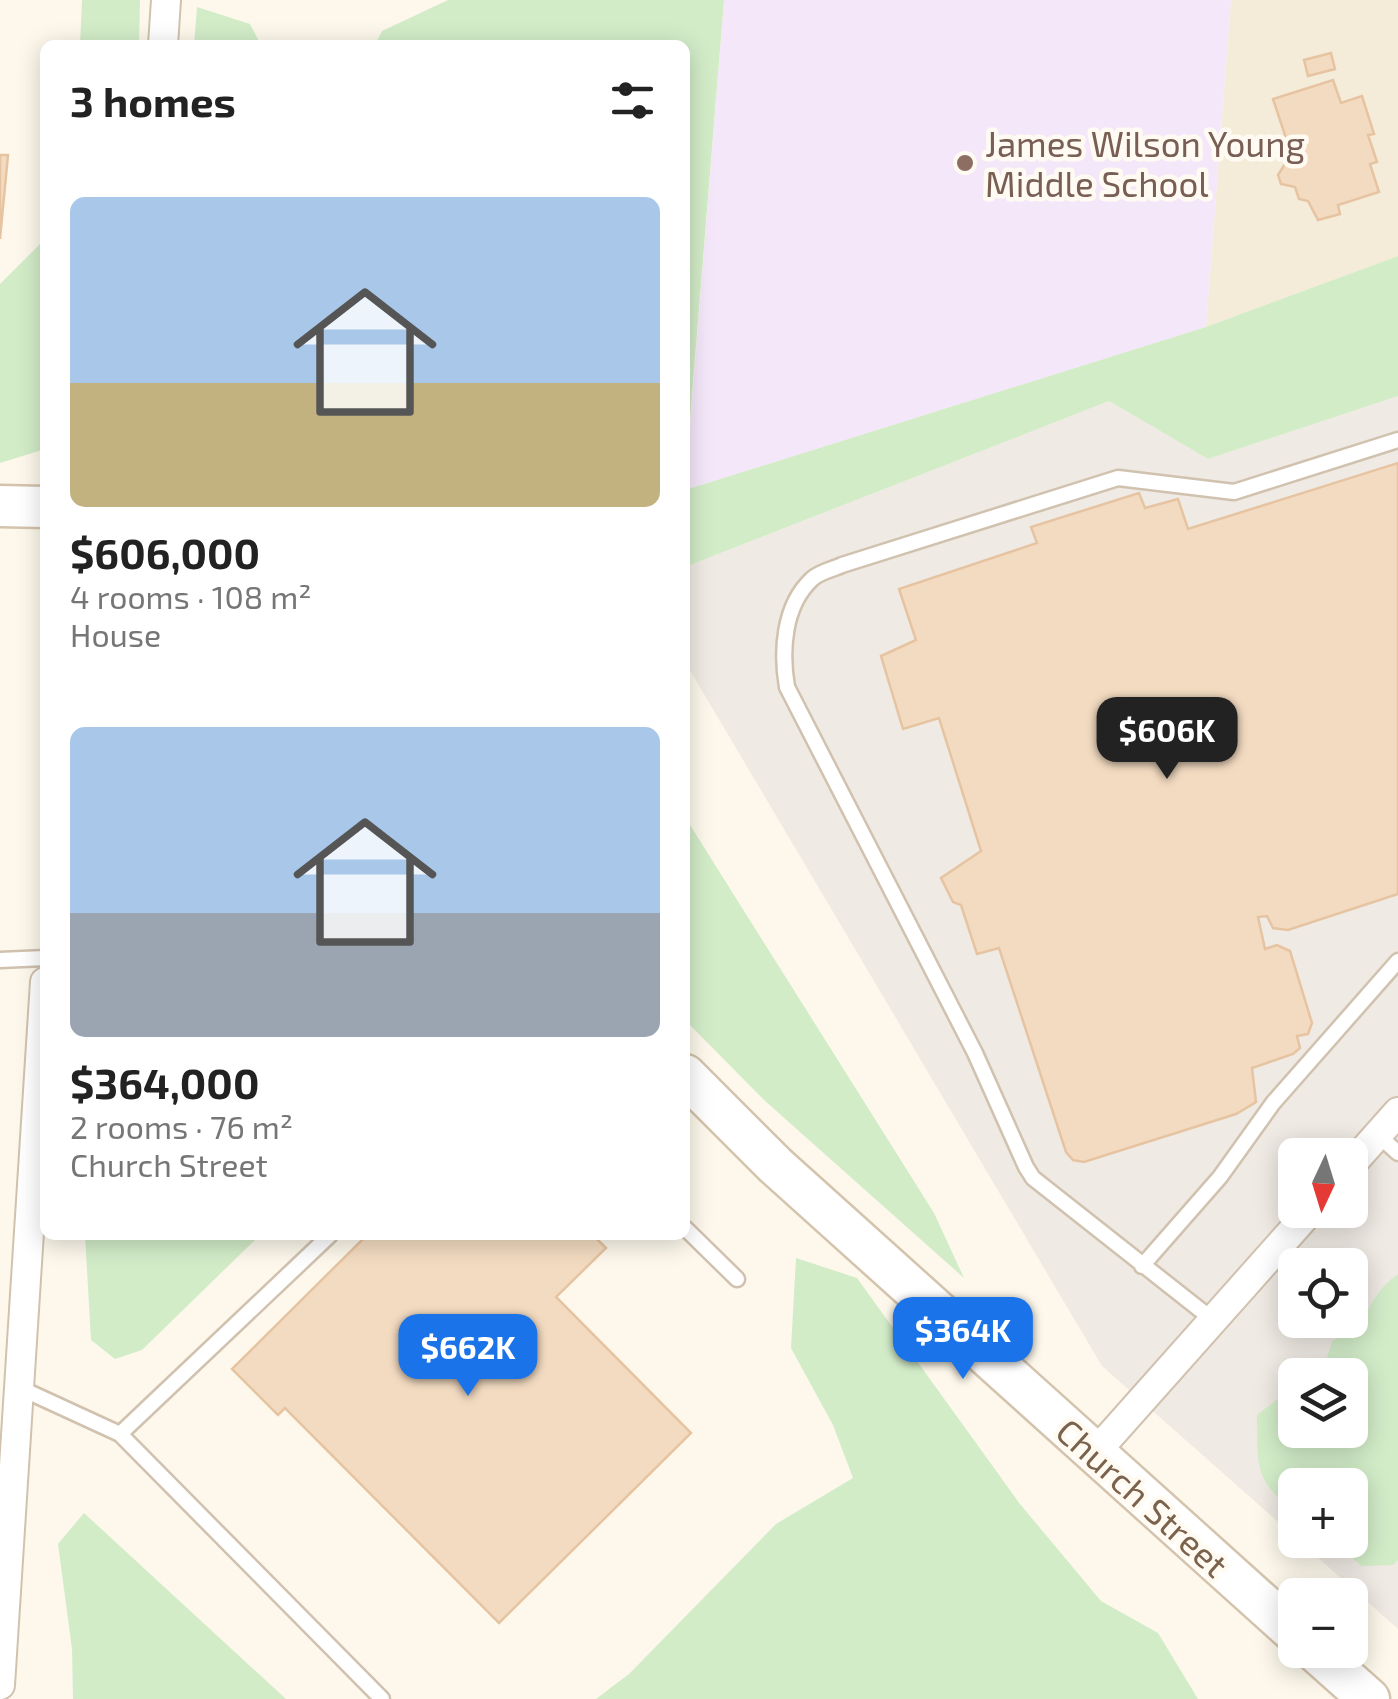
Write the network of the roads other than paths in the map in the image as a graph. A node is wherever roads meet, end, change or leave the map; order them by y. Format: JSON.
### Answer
{"nodes":[{"id":1,"x":166,"y":0,"type":"edge"},
{"id":2,"x":163,"y":40,"type":"edge"},
{"id":3,"x":1398,"y":440,"type":"edge"},
{"id":4,"x":0,"y":506,"type":"edge"},
{"id":5,"x":40,"y":507,"type":"edge"},
{"id":6,"x":40,"y":958,"type":"edge"},
{"id":7,"x":0,"y":960,"type":"edge"},
{"id":8,"x":1398,"y":961,"type":"edge"},
{"id":9,"x":40,"y":1063,"type":"edge"},
{"id":10,"x":690,"y":1080,"type":"edge"},
{"id":11,"x":1398,"y":1112,"type":"edge"},
{"id":12,"x":1388,"y":1144,"type":"edge"},
{"id":13,"x":1295,"y":1228,"type":"edge"},
{"id":14,"x":690,"y":1233,"type":"edge"},
{"id":15,"x":325,"y":1240,"type":"edge"},
{"id":16,"x":1142,"y":1266,"type":"junction"},
{"id":17,"x":737,"y":1279,"type":"dead end"},
{"id":18,"x":1214,"y":1320,"type":"junction"},
{"id":19,"x":20,"y":1388,"type":"junction"},
{"id":20,"x":120,"y":1434,"type":"junction"},
{"id":21,"x":1094,"y":1454,"type":"junction"},
{"id":22,"x":7,"y":1496,"type":"edge"},
{"id":23,"x":1278,"y":1618,"type":"edge"},
{"id":24,"x":1335,"y":1668,"type":"edge"},
{"id":25,"x":0,"y":1685,"type":"edge"},
{"id":26,"x":382,"y":1699,"type":"edge"},
{"id":27,"x":1370,"y":1699,"type":"edge"}],
"edges":[{"from":1,"to":2,"type":"street"},
{"from":3,"to":16,"type":"lane"},
{"from":4,"to":5,"type":"street"},
{"from":6,"to":7,"type":"lane"},
{"from":8,"to":16,"type":"lane"},
{"from":9,"to":19,"type":"street"},
{"from":10,"to":21,"type":"street","name":"Church Street"},
{"from":11,"to":12,"type":"street"},
{"from":13,"to":18,"type":"street"},
{"from":14,"to":17,"type":"lane"},
{"from":15,"to":20,"type":"lane"},
{"from":16,"to":18,"type":"lane"},
{"from":18,"to":21,"type":"street"},
{"from":19,"to":20,"type":"lane"},
{"from":19,"to":22,"type":"street"},
{"from":20,"to":26,"type":"lane"},
{"from":21,"to":23,"type":"street","name":"Church Street"},
{"from":22,"to":25,"type":"street"},
{"from":24,"to":27,"type":"street"}]}
